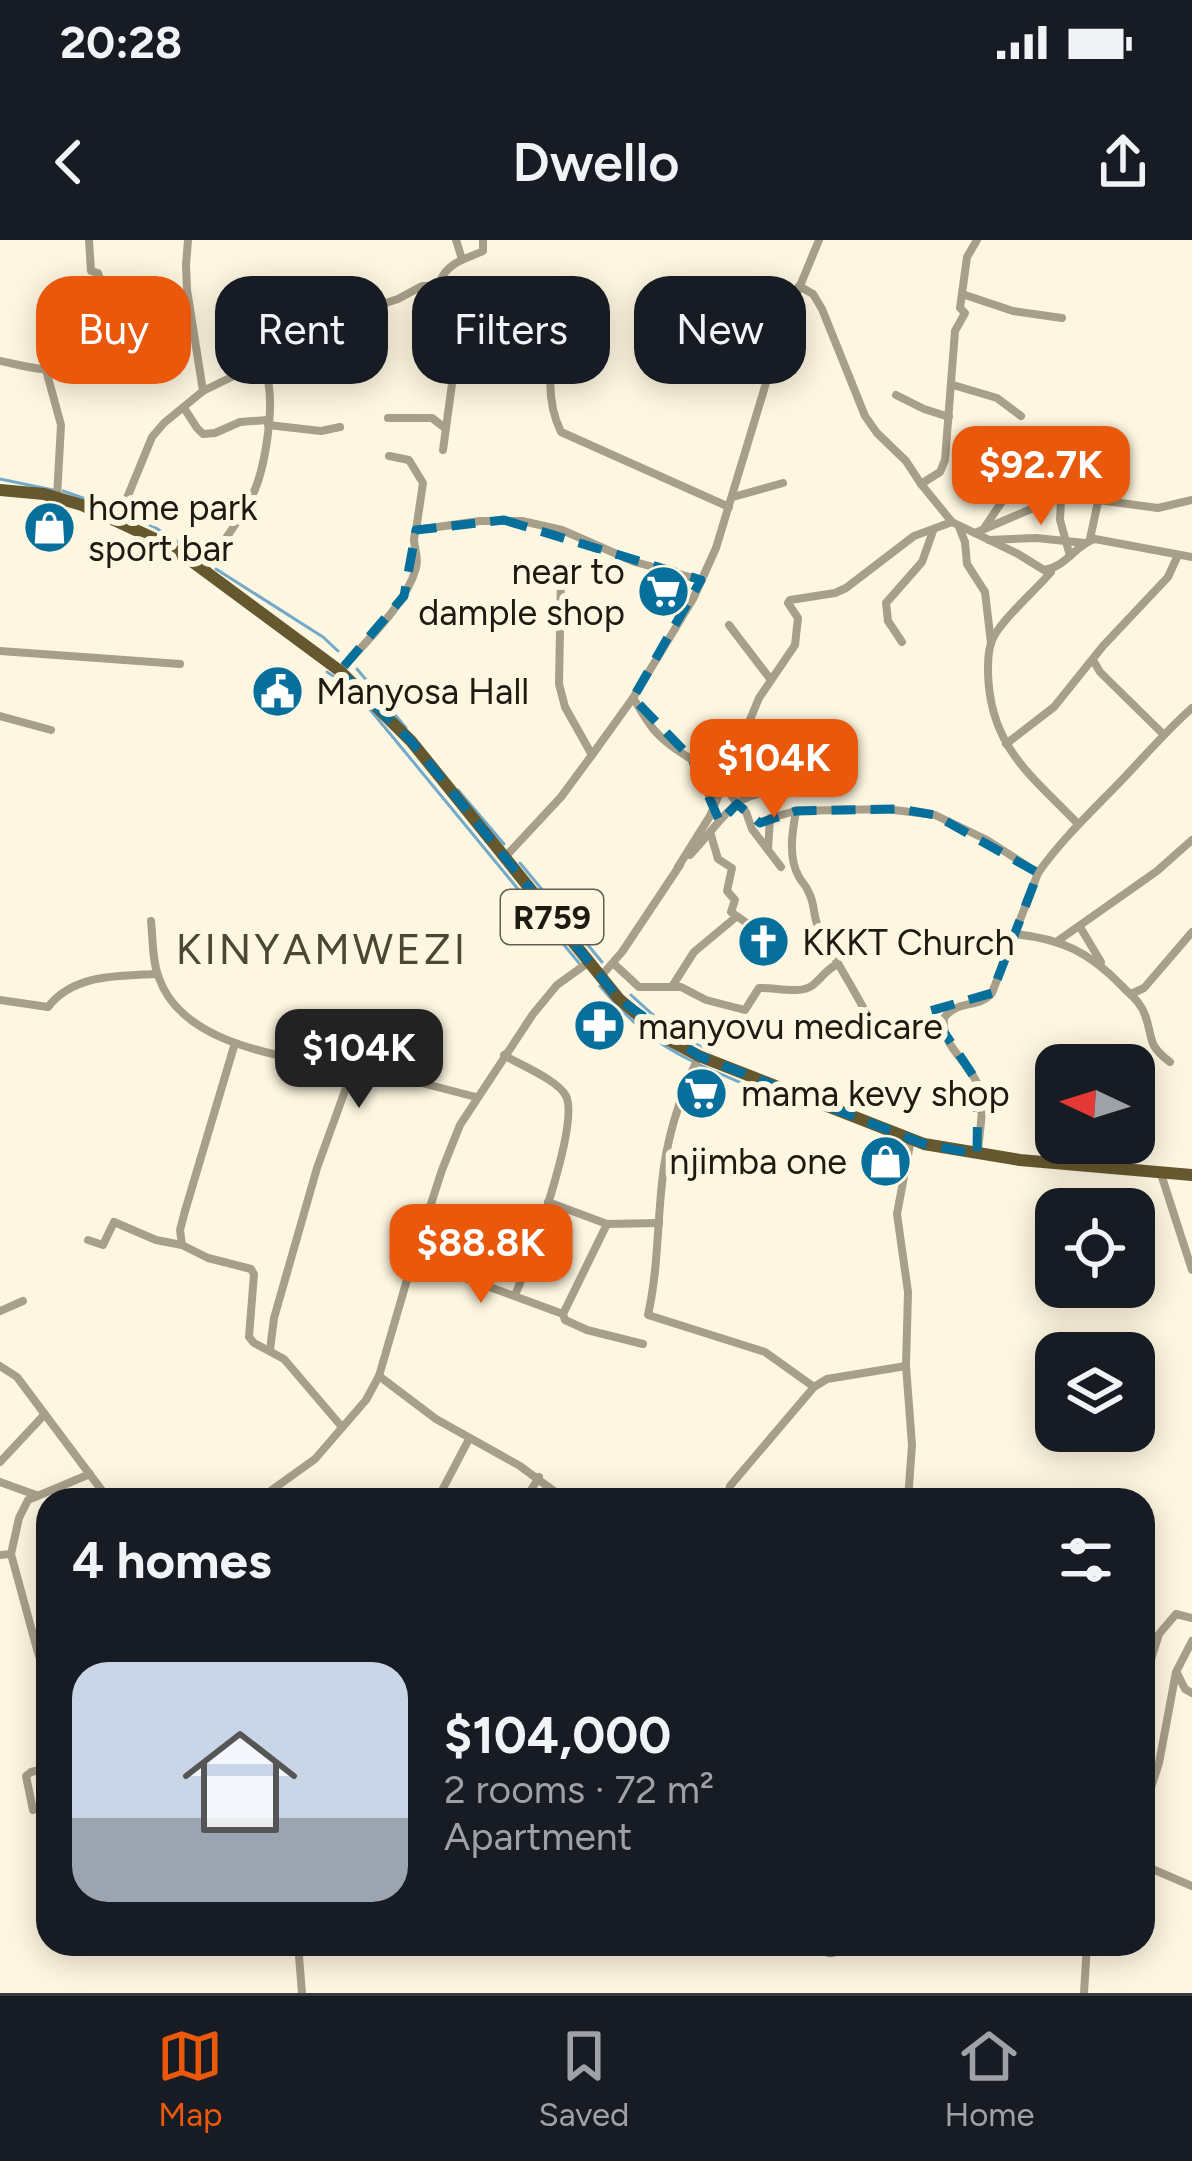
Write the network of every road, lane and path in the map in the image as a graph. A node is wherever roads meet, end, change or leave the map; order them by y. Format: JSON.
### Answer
{"nodes":[{"id":1,"x":89,"y":240,"type":"edge"},
{"id":2,"x":188,"y":240,"type":"edge"},
{"id":3,"x":456,"y":240,"type":"edge"},
{"id":4,"x":483,"y":240,"type":"edge"},
{"id":5,"x":819,"y":240,"type":"edge"},
{"id":6,"x":977,"y":240,"type":"edge"},
{"id":7,"x":462,"y":259,"type":"junction"},
{"id":8,"x":100,"y":276,"type":"edge"},
{"id":9,"x":442,"y":276,"type":"edge"},
{"id":10,"x":803,"y":276,"type":"edge"},
{"id":11,"x":806,"y":290,"type":"edge"},
{"id":12,"x":962,"y":294,"type":"junction"},
{"id":13,"x":1062,"y":318,"type":"dead end"},
{"id":14,"x":0,"y":361,"type":"edge"},
{"id":15,"x":36,"y":368,"type":"edge"},
{"id":16,"x":50,"y":384,"type":"edge"},
{"id":17,"x":452,"y":384,"type":"edge"},
{"id":18,"x":551,"y":384,"type":"edge"},
{"id":19,"x":766,"y":384,"type":"edge"},
{"id":20,"x":952,"y":384,"type":"junction"},
{"id":21,"x":203,"y":391,"type":"junction"},
{"id":22,"x":896,"y":395,"type":"dead end"},
{"id":23,"x":184,"y":407,"type":"junction"},
{"id":24,"x":1021,"y":416,"type":"dead end"},
{"id":25,"x":950,"y":417,"type":"junction"},
{"id":26,"x":388,"y":418,"type":"dead end"},
{"id":27,"x":268,"y":422,"type":"junction"},
{"id":28,"x":340,"y":427,"type":"dead end"},
{"id":29,"x":445,"y":428,"type":"junction"},
{"id":30,"x":443,"y":450,"type":"dead end"},
{"id":31,"x":389,"y":456,"type":"dead end"},
{"id":32,"x":1063,"y":461,"type":"dead end"},
{"id":33,"x":1078,"y":463,"type":"dead end"},
{"id":34,"x":1062,"y":476,"type":"junction"},
{"id":35,"x":783,"y":483,"type":"dead end"},
{"id":36,"x":921,"y":484,"type":"junction"},
{"id":37,"x":0,"y":490,"type":"edge"},
{"id":38,"x":1098,"y":496,"type":"junction"},
{"id":39,"x":57,"y":498,"type":"junction"},
{"id":40,"x":1060,"y":499,"type":"junction"},
{"id":41,"x":1192,"y":500,"type":"edge"},
{"id":42,"x":731,"y":502,"type":"junction"},
{"id":43,"x":118,"y":520,"type":"junction"},
{"id":44,"x":956,"y":524,"type":"junction"},
{"id":45,"x":984,"y":528,"type":"junction"},
{"id":46,"x":416,"y":530,"type":"junction"},
{"id":47,"x":934,"y":531,"type":"junction"},
{"id":48,"x":973,"y":534,"type":"junction"},
{"id":49,"x":988,"y":541,"type":"junction"},
{"id":50,"x":1064,"y":541,"type":"junction"},
{"id":51,"x":1087,"y":541,"type":"junction"},
{"id":52,"x":1178,"y":555,"type":"junction"},
{"id":53,"x":1070,"y":556,"type":"junction"},
{"id":54,"x":1192,"y":557,"type":"edge"},
{"id":55,"x":1055,"y":568,"type":"junction"},
{"id":56,"x":204,"y":570,"type":"junction"},
{"id":57,"x":561,"y":578,"type":"dead end"},
{"id":58,"x":701,"y":580,"type":"junction"},
{"id":59,"x":729,"y":625,"type":"dead end"},
{"id":60,"x":902,"y":641,"type":"dead end"},
{"id":61,"x":991,"y":644,"type":"junction"},
{"id":62,"x":0,"y":651,"type":"edge"},
{"id":63,"x":1092,"y":659,"type":"junction"},
{"id":64,"x":180,"y":664,"type":"dead end"},
{"id":65,"x":340,"y":671,"type":"junction"},
{"id":66,"x":771,"y":680,"type":"junction"},
{"id":67,"x":633,"y":698,"type":"junction"},
{"id":68,"x":1192,"y":708,"type":"edge"},
{"id":69,"x":0,"y":716,"type":"edge"},
{"id":70,"x":51,"y":730,"type":"dead end"},
{"id":71,"x":1162,"y":734,"type":"junction"},
{"id":72,"x":1006,"y":744,"type":"junction"},
{"id":73,"x":592,"y":755,"type":"junction"},
{"id":74,"x":692,"y":759,"type":"junction"},
{"id":75,"x":724,"y":779,"type":"junction"},
{"id":76,"x":839,"y":786,"type":"dead end"},
{"id":77,"x":755,"y":796,"type":"junction"},
{"id":78,"x":737,"y":804,"type":"junction"},
{"id":79,"x":712,"y":811,"type":"junction"},
{"id":80,"x":796,"y":811,"type":"junction"},
{"id":81,"x":1077,"y":823,"type":"junction"},
{"id":82,"x":710,"y":834,"type":"junction"},
{"id":83,"x":1192,"y":840,"type":"edge"},
{"id":84,"x":768,"y":849,"type":"junction"},
{"id":85,"x":504,"y":858,"type":"junction"},
{"id":86,"x":678,"y":867,"type":"junction"},
{"id":87,"x":781,"y":867,"type":"dead end"},
{"id":88,"x":1038,"y":873,"type":"junction"},
{"id":89,"x":736,"y":917,"type":"junction"},
{"id":90,"x":151,"y":921,"type":"dead end"},
{"id":91,"x":1081,"y":927,"type":"junction"},
{"id":92,"x":754,"y":928,"type":"dead end"},
{"id":93,"x":1192,"y":932,"type":"edge"},
{"id":94,"x":1015,"y":934,"type":"junction"},
{"id":95,"x":1058,"y":940,"type":"junction"},
{"id":96,"x":589,"y":962,"type":"junction"},
{"id":97,"x":613,"y":963,"type":"junction"},
{"id":98,"x":838,"y":964,"type":"junction"},
{"id":99,"x":1104,"y":968,"type":"junction"},
{"id":100,"x":157,"y":974,"type":"junction"},
{"id":101,"x":601,"y":976,"type":"junction"},
{"id":102,"x":673,"y":985,"type":"junction"},
{"id":103,"x":1130,"y":994,"type":"junction"},
{"id":104,"x":0,"y":1000,"type":"edge"},
{"id":105,"x":874,"y":1029,"type":"dead end"},
{"id":106,"x":235,"y":1043,"type":"junction"},
{"id":107,"x":504,"y":1055,"type":"junction"},
{"id":108,"x":699,"y":1056,"type":"junction"},
{"id":109,"x":1169,"y":1062,"type":"dead end"},
{"id":110,"x":356,"y":1070,"type":"junction"},
{"id":111,"x":476,"y":1097,"type":"junction"},
{"id":112,"x":911,"y":1139,"type":"junction"},
{"id":113,"x":977,"y":1154,"type":"junction"},
{"id":114,"x":1160,"y":1171,"type":"junction"},
{"id":115,"x":1192,"y":1174,"type":"edge"},
{"id":116,"x":548,"y":1202,"type":"junction"},
{"id":117,"x":659,"y":1223,"type":"junction"},
{"id":118,"x":607,"y":1224,"type":"junction"},
{"id":119,"x":88,"y":1240,"type":"dead end"},
{"id":120,"x":182,"y":1245,"type":"junction"},
{"id":121,"x":413,"y":1258,"type":"junction"},
{"id":122,"x":1192,"y":1270,"type":"edge"},
{"id":123,"x":515,"y":1295,"type":"junction"},
{"id":124,"x":23,"y":1301,"type":"dead end"},
{"id":125,"x":0,"y":1311,"type":"edge"},
{"id":126,"x":563,"y":1314,"type":"junction"},
{"id":127,"x":643,"y":1344,"type":"dead end"},
{"id":128,"x":270,"y":1350,"type":"junction"},
{"id":129,"x":0,"y":1366,"type":"edge"},
{"id":130,"x":906,"y":1366,"type":"junction"},
{"id":131,"x":379,"y":1376,"type":"junction"},
{"id":132,"x":814,"y":1387,"type":"junction"},
{"id":133,"x":44,"y":1414,"type":"junction"},
{"id":134,"x":342,"y":1427,"type":"junction"},
{"id":135,"x":469,"y":1439,"type":"junction"},
{"id":136,"x":0,"y":1462,"type":"edge"},
{"id":137,"x":90,"y":1474,"type":"junction"},
{"id":138,"x":538,"y":1478,"type":"junction"},
{"id":139,"x":0,"y":1482,"type":"edge"},
{"id":140,"x":55,"y":1488,"type":"edge"},
{"id":141,"x":100,"y":1488,"type":"edge"},
{"id":142,"x":275,"y":1488,"type":"edge"},
{"id":143,"x":442,"y":1488,"type":"edge"},
{"id":144,"x":532,"y":1488,"type":"edge"},
{"id":145,"x":551,"y":1488,"type":"edge"},
{"id":146,"x":729,"y":1488,"type":"edge"},
{"id":147,"x":909,"y":1488,"type":"edge"},
{"id":148,"x":36,"y":1495,"type":"edge"},
{"id":149,"x":36,"y":1496,"type":"edge"},
{"id":150,"x":6,"y":1555,"type":"edge"},
{"id":151,"x":1192,"y":1618,"type":"edge"},
{"id":152,"x":1192,"y":1641,"type":"edge"},
{"id":153,"x":36,"y":1647,"type":"edge"},
{"id":154,"x":1155,"y":1651,"type":"edge"},
{"id":155,"x":1176,"y":1672,"type":"junction"},
{"id":156,"x":1192,"y":1693,"type":"edge"},
{"id":157,"x":36,"y":1771,"type":"edge"},
{"id":158,"x":1155,"y":1775,"type":"edge"},
{"id":159,"x":33,"y":1810,"type":"dead end"},
{"id":160,"x":1155,"y":1869,"type":"edge"},
{"id":161,"x":1192,"y":1886,"type":"edge"},
{"id":162,"x":300,"y":1956,"type":"edge"},
{"id":163,"x":1086,"y":1956,"type":"edge"},
{"id":164,"x":302,"y":1993,"type":"edge"},
{"id":165,"x":1084,"y":1993,"type":"edge"}],
"edges":[{"from":1,"to":8,"type":"street"},
{"from":2,"to":21,"type":"street"},
{"from":3,"to":7,"type":"street"},
{"from":4,"to":7,"type":"street"},
{"from":5,"to":10,"type":"street"},
{"from":6,"to":12,"type":"street"},
{"from":7,"to":9,"type":"street"},
{"from":11,"to":36,"type":"street"},
{"from":12,"to":13,"type":"street"},
{"from":12,"to":20,"type":"street"},
{"from":14,"to":15,"type":"street"},
{"from":16,"to":39,"type":"street"},
{"from":17,"to":29,"type":"street"},
{"from":18,"to":42,"type":"street"},
{"from":19,"to":42,"type":"street"},
{"from":20,"to":24,"type":"street"},
{"from":20,"to":25,"type":"street"},
{"from":21,"to":23,"type":"street"},
{"from":21,"to":27,"type":"street"},
{"from":22,"to":25,"type":"street"},
{"from":23,"to":27,"type":"street"},
{"from":23,"to":43,"type":"street"},
{"from":25,"to":36,"type":"street"},
{"from":26,"to":29,"type":"street"},
{"from":27,"to":28,"type":"street"},
{"from":27,"to":56,"type":"street"},
{"from":29,"to":30,"type":"street"},
{"from":31,"to":46,"type":"street"},
{"from":32,"to":34,"type":"street"},
{"from":33,"to":38,"type":"street"},
{"from":34,"to":40,"type":"street"},
{"from":34,"to":45,"type":"street"},
{"from":35,"to":42,"type":"street"},
{"from":36,"to":44,"type":"street"},
{"from":37,"to":39,"type":"main road","number":"R759"},
{"from":38,"to":40,"type":"street"},
{"from":38,"to":41,"type":"street"},
{"from":38,"to":51,"type":"street"},
{"from":39,"to":43,"type":"main road","number":"R759"},
{"from":40,"to":45,"type":"street"},
{"from":40,"to":50,"type":"street"},
{"from":42,"to":58,"type":"street"},
{"from":43,"to":56,"type":"main road","number":"R759"},
{"from":44,"to":47,"type":"street"},
{"from":44,"to":48,"type":"street"},
{"from":44,"to":61,"type":"street"},
{"from":45,"to":48,"type":"street"},
{"from":46,"to":58,"type":"street"},
{"from":46,"to":65,"type":"street"},
{"from":47,"to":60,"type":"street"},
{"from":47,"to":66,"type":"street"},
{"from":48,"to":49,"type":"street"},
{"from":49,"to":50,"type":"street"},
{"from":49,"to":55,"type":"street"},
{"from":50,"to":51,"type":"street"},
{"from":50,"to":53,"type":"street"},
{"from":51,"to":52,"type":"street"},
{"from":51,"to":53,"type":"street"},
{"from":52,"to":54,"type":"street"},
{"from":52,"to":63,"type":"street"},
{"from":53,"to":55,"type":"street"},
{"from":55,"to":61,"type":"street"},
{"from":56,"to":65,"type":"main road","number":"R759"},
{"from":57,"to":73,"type":"street"},
{"from":58,"to":67,"type":"street"},
{"from":59,"to":66,"type":"street"},
{"from":61,"to":72,"type":"street"},
{"from":62,"to":64,"type":"street"},
{"from":63,"to":71,"type":"street"},
{"from":63,"to":72,"type":"street"},
{"from":65,"to":85,"type":"main road","number":"R759"},
{"from":66,"to":75,"type":"street"},
{"from":67,"to":73,"type":"street"},
{"from":67,"to":74,"type":"street"},
{"from":68,"to":71,"type":"street"},
{"from":69,"to":70,"type":"street"},
{"from":71,"to":81,"type":"street"},
{"from":72,"to":81,"type":"street"},
{"from":73,"to":85,"type":"street"},
{"from":74,"to":75,"type":"street"},
{"from":74,"to":79,"type":"street"},
{"from":75,"to":77,"type":"street"},
{"from":75,"to":78,"type":"street"},
{"from":75,"to":79,"type":"street"},
{"from":76,"to":77,"type":"street"},
{"from":77,"to":78,"type":"street"},
{"from":78,"to":82,"type":"street"},
{"from":78,"to":84,"type":"street"},
{"from":79,"to":82,"type":"street"},
{"from":79,"to":86,"type":"street"},
{"from":80,"to":84,"type":"street"},
{"from":80,"to":88,"type":"street"},
{"from":80,"to":98,"type":"street"},
{"from":81,"to":88,"type":"street"},
{"from":82,"to":86,"type":"street"},
{"from":82,"to":89,"type":"street"},
{"from":83,"to":91,"type":"street"},
{"from":84,"to":87,"type":"street"},
{"from":85,"to":96,"type":"main road","number":"R759"},
{"from":86,"to":97,"type":"street"},
{"from":88,"to":94,"type":"street"},
{"from":89,"to":92,"type":"street"},
{"from":89,"to":102,"type":"street"},
{"from":90,"to":100,"type":"street"},
{"from":91,"to":95,"type":"street"},
{"from":91,"to":99,"type":"street"},
{"from":93,"to":103,"type":"street"},
{"from":94,"to":95,"type":"street"},
{"from":94,"to":113,"type":"street"},
{"from":95,"to":99,"type":"street"},
{"from":96,"to":101,"type":"main road","number":"R759"},
{"from":96,"to":107,"type":"street"},
{"from":97,"to":101,"type":"street"},
{"from":97,"to":102,"type":"street"},
{"from":98,"to":102,"type":"street"},
{"from":98,"to":105,"type":"street"},
{"from":99,"to":103,"type":"street"},
{"from":100,"to":104,"type":"street"},
{"from":100,"to":106,"type":"street"},
{"from":101,"to":108,"type":"main road","number":"R759"},
{"from":103,"to":109,"type":"street"},
{"from":106,"to":110,"type":"street"},
{"from":106,"to":120,"type":"street"},
{"from":107,"to":111,"type":"street"},
{"from":107,"to":116,"type":"street"},
{"from":108,"to":112,"type":"main road","number":"R759"},
{"from":108,"to":117,"type":"street"},
{"from":110,"to":111,"type":"street"},
{"from":110,"to":128,"type":"street"},
{"from":111,"to":121,"type":"street"},
{"from":112,"to":113,"type":"main road","number":"R759"},
{"from":112,"to":130,"type":"street"},
{"from":113,"to":114,"type":"main road","number":"R759"},
{"from":114,"to":115,"type":"main road","number":"R759"},
{"from":114,"to":122,"type":"street"},
{"from":116,"to":118,"type":"street"},
{"from":116,"to":123,"type":"street"},
{"from":117,"to":118,"type":"street"},
{"from":117,"to":132,"type":"street"},
{"from":118,"to":126,"type":"street"},
{"from":119,"to":120,"type":"street"},
{"from":120,"to":128,"type":"street"},
{"from":121,"to":123,"type":"street"},
{"from":121,"to":131,"type":"street"},
{"from":123,"to":126,"type":"street"},
{"from":124,"to":125,"type":"street"},
{"from":126,"to":127,"type":"street"},
{"from":128,"to":134,"type":"street"},
{"from":129,"to":133,"type":"street"},
{"from":130,"to":132,"type":"street"},
{"from":130,"to":147,"type":"street"},
{"from":131,"to":134,"type":"street"},
{"from":131,"to":135,"type":"street"},
{"from":132,"to":146,"type":"street"},
{"from":133,"to":136,"type":"street"},
{"from":133,"to":137,"type":"street"},
{"from":134,"to":142,"type":"street"},
{"from":135,"to":138,"type":"street"},
{"from":135,"to":143,"type":"street"},
{"from":137,"to":140,"type":"street"},
{"from":137,"to":141,"type":"street"},
{"from":138,"to":144,"type":"street"},
{"from":138,"to":145,"type":"street"},
{"from":139,"to":148,"type":"street"},
{"from":149,"to":150,"type":"street"},
{"from":150,"to":153,"type":"street"},
{"from":151,"to":154,"type":"street"},
{"from":152,"to":155,"type":"street"},
{"from":155,"to":156,"type":"street"},
{"from":155,"to":158,"type":"street"},
{"from":157,"to":159,"type":"street"},
{"from":160,"to":161,"type":"street"},
{"from":162,"to":164,"type":"street"},
{"from":163,"to":165,"type":"street"}]}
